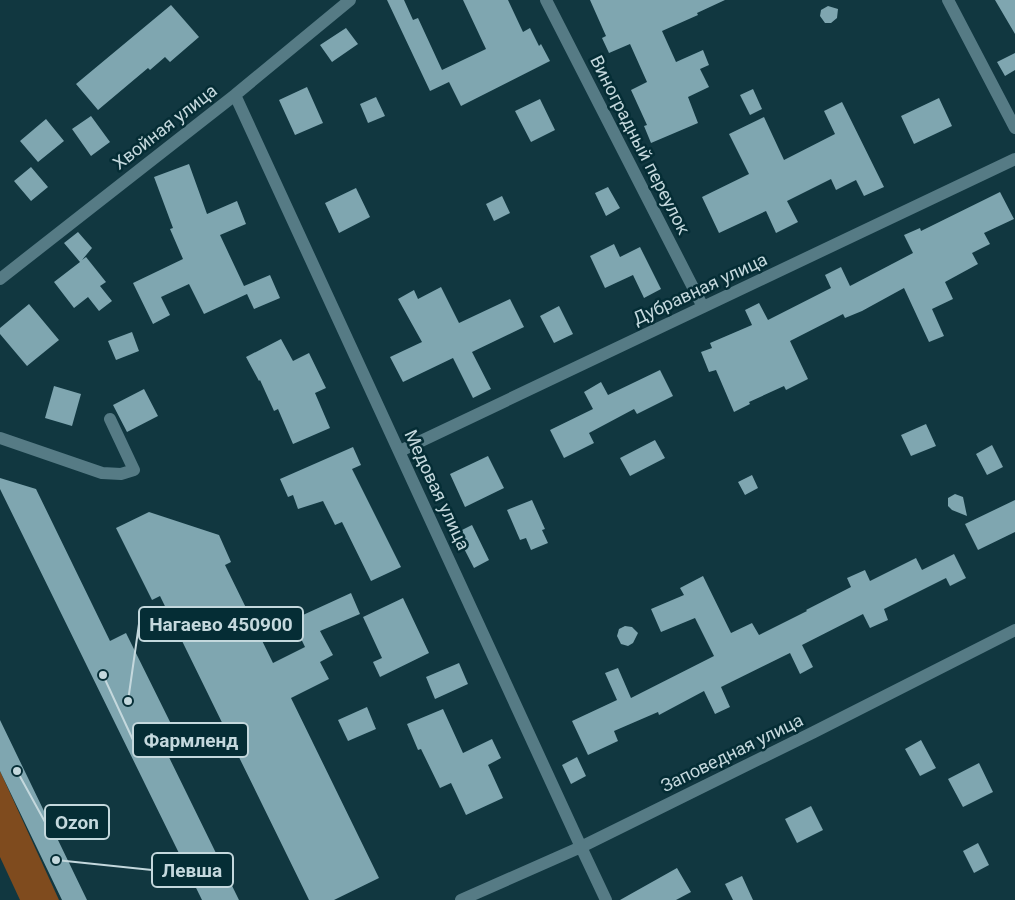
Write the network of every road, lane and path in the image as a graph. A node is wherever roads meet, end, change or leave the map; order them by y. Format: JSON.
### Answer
{"nodes":[{"id":1,"x":350,"y":0,"type":"edge"},
{"id":2,"x":546,"y":0,"type":"edge"},
{"id":3,"x":948,"y":0,"type":"edge"},
{"id":4,"x":235,"y":95,"type":"junction"},
{"id":5,"x":1015,"y":128,"type":"edge"},
{"id":6,"x":1015,"y":159,"type":"edge"},
{"id":7,"x":0,"y":279,"type":"edge"},
{"id":8,"x":703,"y":307,"type":"junction"},
{"id":9,"x":110,"y":419,"type":"dead end"},
{"id":10,"x":0,"y":438,"type":"edge"},
{"id":11,"x":400,"y":451,"type":"junction"},
{"id":12,"x":1015,"y":630,"type":"edge"},
{"id":13,"x":581,"y":847,"type":"junction"},
{"id":14,"x":461,"y":900,"type":"edge"},
{"id":15,"x":606,"y":900,"type":"edge"}],
"edges":[{"from":1,"to":4,"type":"street","name":"Хвойная улица"},
{"from":2,"to":8,"type":"street","name":"Виноградный переулок"},
{"from":3,"to":5,"type":"street"},
{"from":4,"to":7,"type":"street","name":"Хвойная улица"},
{"from":4,"to":11,"type":"street","name":"Медовая улица"},
{"from":6,"to":8,"type":"street","name":"Дубравная улица"},
{"from":8,"to":11,"type":"street","name":"Дубравная улица"},
{"from":9,"to":10,"type":"street"},
{"from":11,"to":13,"type":"street","name":"Медовая улица"},
{"from":12,"to":13,"type":"street","name":"Заповедная улица"},
{"from":13,"to":14,"type":"street","name":"Заповедная улица"},
{"from":13,"to":15,"type":"street","name":"Медовая улица"}]}
